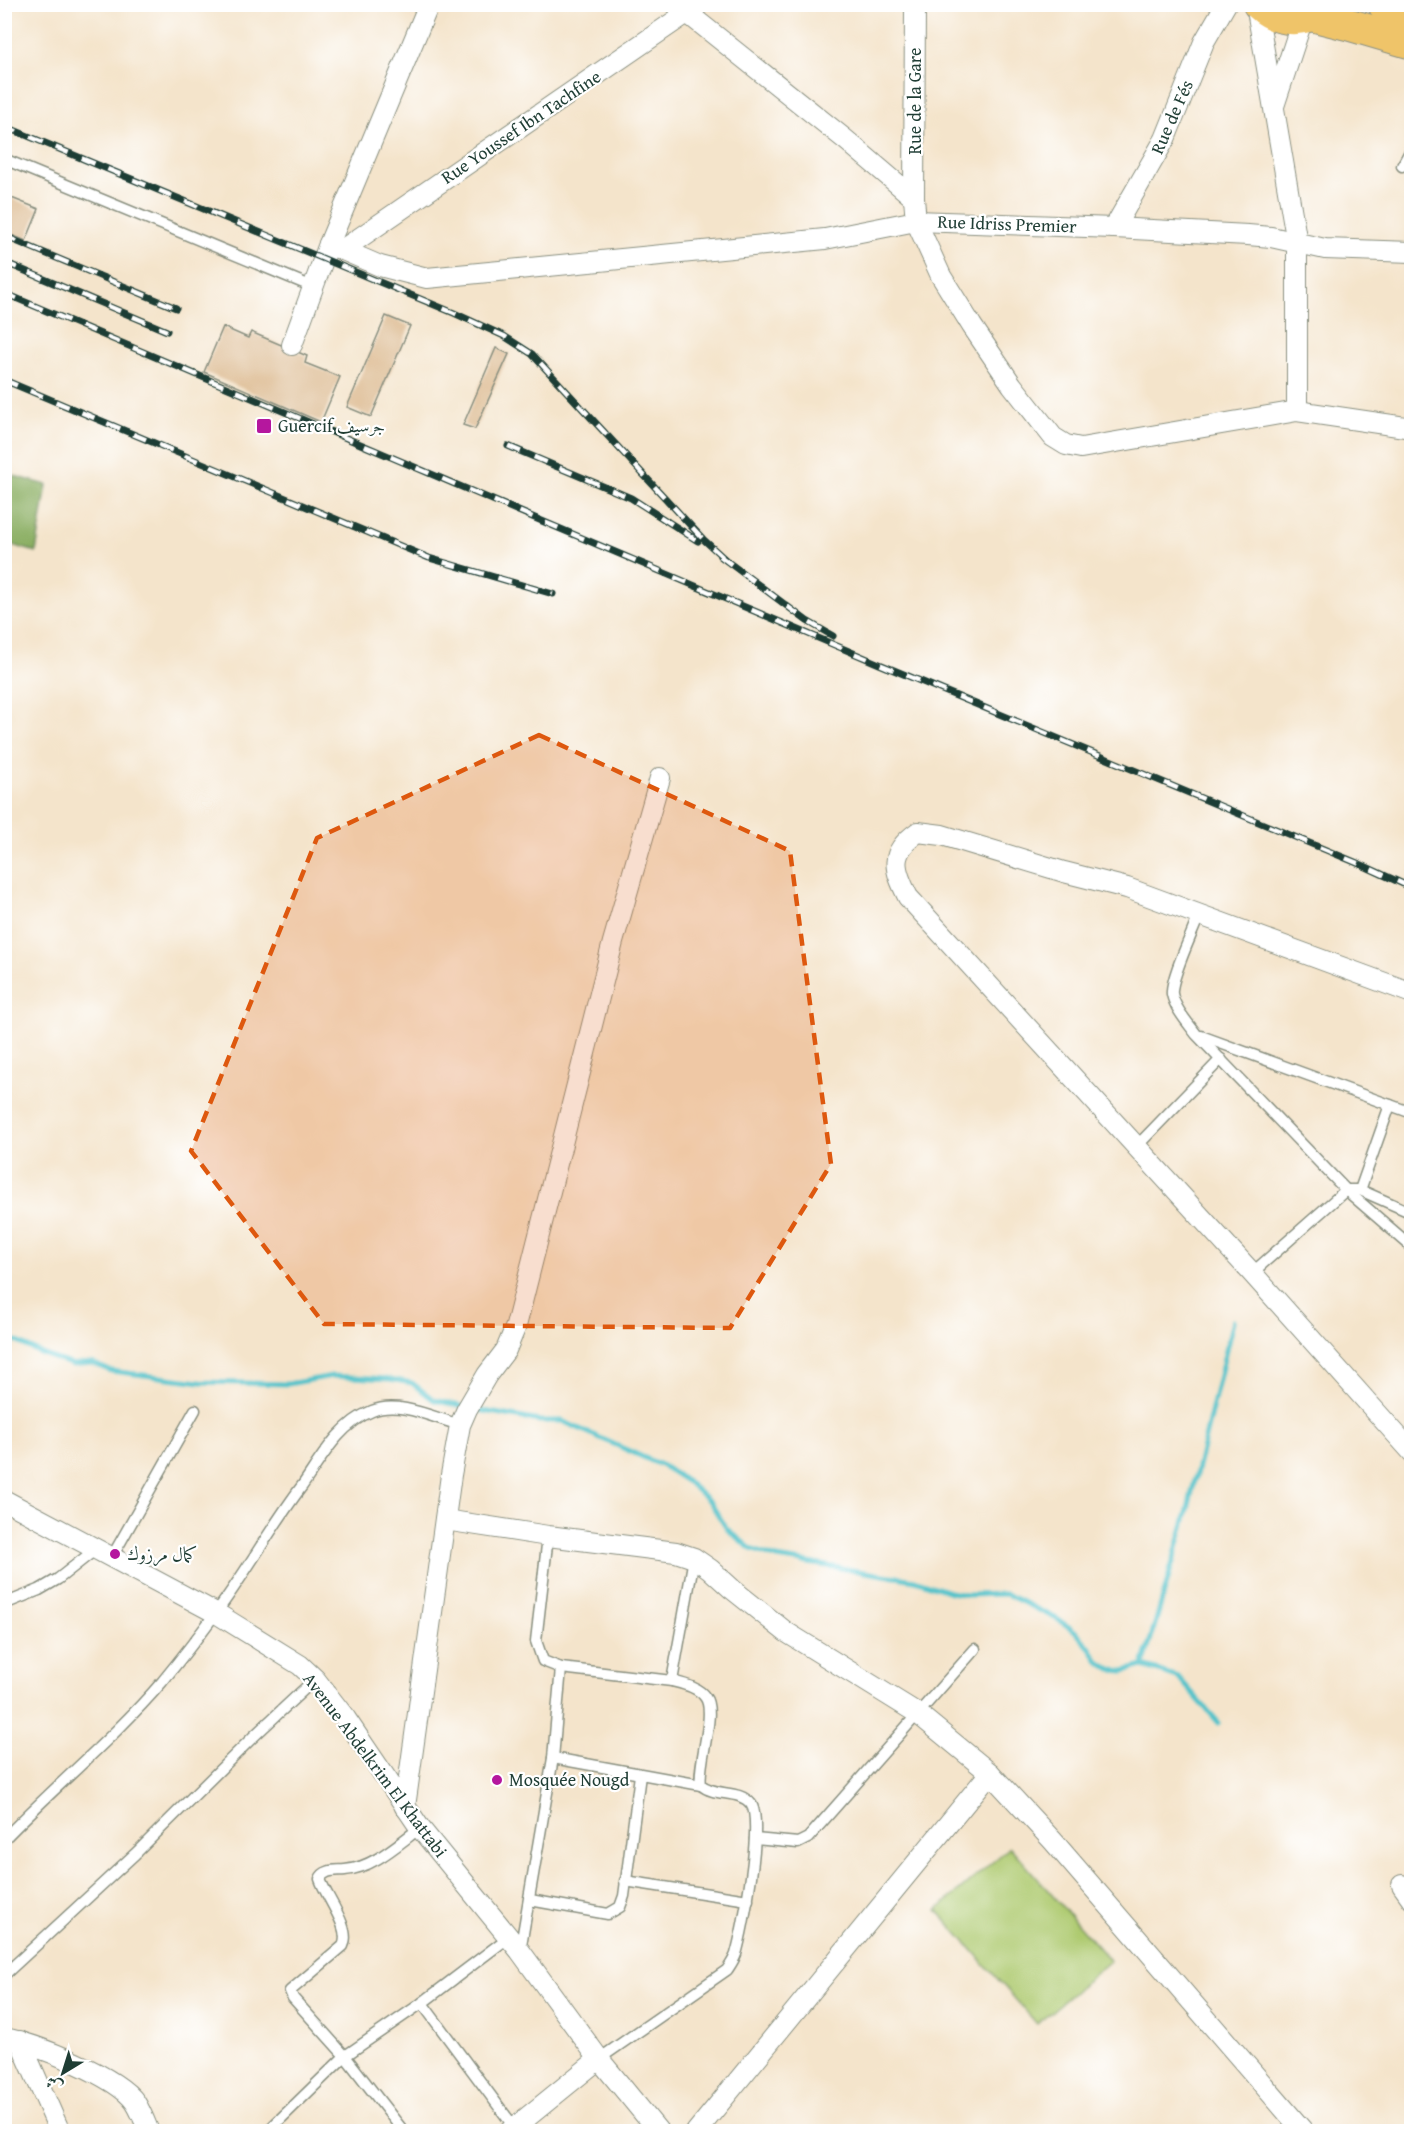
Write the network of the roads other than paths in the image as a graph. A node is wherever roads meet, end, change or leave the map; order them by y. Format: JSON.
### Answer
{"nodes":[{"id":1,"x":429,"y":4,"type":"edge"},
{"id":2,"x":915,"y":4,"type":"edge"},
{"id":3,"x":1226,"y":4,"type":"edge"},
{"id":4,"x":1258,"y":4,"type":"edge"},
{"id":5,"x":1384,"y":4,"type":"edge"},
{"id":6,"x":688,"y":7,"type":"edge"},
{"id":7,"x":1314,"y":13,"type":"edge"},
{"id":8,"x":1412,"y":29,"type":"edge"},
{"id":9,"x":1412,"y":43,"type":"edge"},
{"id":10,"x":1273,"y":108,"type":"junction"},
{"id":11,"x":1412,"y":148,"type":"edge"},
{"id":12,"x":4,"y":159,"type":"edge"},
{"id":13,"x":1402,"y":166,"type":"dead end"},
{"id":14,"x":914,"y":198,"type":"junction"},
{"id":15,"x":916,"y":221,"type":"junction"},
{"id":16,"x":1114,"y":228,"type":"junction"},
{"id":17,"x":1297,"y":243,"type":"junction"},
{"id":18,"x":336,"y":247,"type":"junction"},
{"id":19,"x":1412,"y":252,"type":"edge"},
{"id":20,"x":313,"y":287,"type":"junction"},
{"id":21,"x":291,"y":345,"type":"dead end"},
{"id":22,"x":1297,"y":411,"type":"junction"},
{"id":23,"x":1412,"y":428,"type":"edge"},
{"id":24,"x":660,"y":778,"type":"dead end"},
{"id":25,"x":1199,"y":915,"type":"junction"},
{"id":26,"x":1412,"y":993,"type":"edge"},
{"id":27,"x":1196,"y":1034,"type":"junction"},
{"id":28,"x":1221,"y":1059,"type":"junction"},
{"id":29,"x":1390,"y":1105,"type":"junction"},
{"id":30,"x":1412,"y":1113,"type":"edge"},
{"id":31,"x":1136,"y":1147,"type":"junction"},
{"id":32,"x":1346,"y":1190,"type":"junction"},
{"id":33,"x":1360,"y":1190,"type":"junction"},
{"id":34,"x":1412,"y":1213,"type":"edge"},
{"id":35,"x":1412,"y":1247,"type":"edge"},
{"id":36,"x":1252,"y":1273,"type":"junction"},
{"id":37,"x":195,"y":1410,"type":"dead end"},
{"id":38,"x":460,"y":1425,"type":"junction"},
{"id":39,"x":1412,"y":1452,"type":"edge"},
{"id":40,"x":4,"y":1500,"type":"edge"},
{"id":41,"x":445,"y":1520,"type":"junction"},
{"id":42,"x":548,"y":1536,"type":"junction"},
{"id":43,"x":104,"y":1553,"type":"junction"},
{"id":44,"x":694,"y":1558,"type":"junction"},
{"id":45,"x":4,"y":1604,"type":"edge"},
{"id":46,"x":216,"y":1613,"type":"junction"},
{"id":47,"x":975,"y":1649,"type":"dead end"},
{"id":48,"x":561,"y":1668,"type":"junction"},
{"id":49,"x":315,"y":1679,"type":"junction"},
{"id":50,"x":672,"y":1681,"type":"junction"},
{"id":51,"x":917,"y":1713,"type":"junction"},
{"id":52,"x":553,"y":1758,"type":"junction"},
{"id":53,"x":990,"y":1773,"type":"junction"},
{"id":54,"x":640,"y":1775,"type":"junction"},
{"id":55,"x":701,"y":1785,"type":"junction"},
{"id":56,"x":405,"y":1807,"type":"junction"},
{"id":57,"x":420,"y":1828,"type":"junction"},
{"id":58,"x":4,"y":1839,"type":"edge"},
{"id":59,"x":755,"y":1839,"type":"junction"},
{"id":60,"x":625,"y":1881,"type":"junction"},
{"id":61,"x":530,"y":1900,"type":"junction"},
{"id":62,"x":748,"y":1900,"type":"junction"},
{"id":63,"x":515,"y":1944,"type":"junction"},
{"id":64,"x":4,"y":1975,"type":"edge"},
{"id":65,"x":422,"y":2003,"type":"junction"},
{"id":66,"x":12,"y":2039,"type":"edge"},
{"id":67,"x":345,"y":2056,"type":"junction"},
{"id":68,"x":600,"y":2058,"type":"junction"},
{"id":69,"x":512,"y":2129,"type":"edge"},
{"id":70,"x":60,"y":2132,"type":"edge"},
{"id":71,"x":149,"y":2132,"type":"edge"},
{"id":72,"x":267,"y":2132,"type":"edge"},
{"id":73,"x":404,"y":2132,"type":"edge"},
{"id":74,"x":659,"y":2132,"type":"edge"},
{"id":75,"x":696,"y":2132,"type":"edge"},
{"id":76,"x":1304,"y":2132,"type":"edge"}],
"edges":[{"from":1,"to":18,"type":"street"},
{"from":2,"to":14,"type":"street","name":"Rue de la Gare"},
{"from":3,"to":16,"type":"street","name":"Rue de Fés"},
{"from":4,"to":7,"type":"main road"},
{"from":4,"to":10,"type":"street"},
{"from":5,"to":8,"type":"main road"},
{"from":6,"to":14,"type":"street","name":"Rue Idriss Premier"},
{"from":6,"to":18,"type":"street","name":"Rue Youssef Ibn Tachfine"},
{"from":7,"to":9,"type":"main road"},
{"from":7,"to":10,"type":"street"},
{"from":10,"to":17,"type":"street"},
{"from":11,"to":13,"type":"lane"},
{"from":12,"to":20,"type":"lane"},
{"from":14,"to":15,"type":"street","name":"Rue Idriss Premier"},
{"from":15,"to":16,"type":"street","name":"Rue Idriss Premier"},
{"from":15,"to":18,"type":"street"},
{"from":15,"to":22,"type":"street"},
{"from":16,"to":17,"type":"street","name":"Rue Idriss Premier"},
{"from":17,"to":19,"type":"street","name":"Rue Idriss Premier"},
{"from":17,"to":22,"type":"street"},
{"from":18,"to":20,"type":"street"},
{"from":20,"to":21,"type":"street"},
{"from":22,"to":23,"type":"street"},
{"from":24,"to":38,"type":"street"},
{"from":25,"to":26,"type":"street"},
{"from":25,"to":27,"type":"lane"},
{"from":25,"to":31,"type":"street"},
{"from":27,"to":28,"type":"lane"},
{"from":27,"to":29,"type":"lane"},
{"from":28,"to":31,"type":"lane"},
{"from":28,"to":32,"type":"lane"},
{"from":29,"to":30,"type":"lane"},
{"from":29,"to":33,"type":"lane"},
{"from":31,"to":36,"type":"street"},
{"from":32,"to":33,"type":"lane"},
{"from":32,"to":35,"type":"lane"},
{"from":32,"to":36,"type":"lane"},
{"from":33,"to":34,"type":"lane"},
{"from":36,"to":39,"type":"street"},
{"from":37,"to":43,"type":"lane"},
{"from":38,"to":41,"type":"street"},
{"from":38,"to":46,"type":"lane"},
{"from":40,"to":43,"type":"street","name":"Avenue Abdelkrim El Khattabi"},
{"from":41,"to":42,"type":"street"},
{"from":41,"to":56,"type":"street"},
{"from":42,"to":44,"type":"street"},
{"from":42,"to":48,"type":"lane"},
{"from":43,"to":45,"type":"lane"},
{"from":43,"to":46,"type":"street","name":"Avenue Abdelkrim El Khattabi"},
{"from":44,"to":50,"type":"lane"},
{"from":44,"to":51,"type":"street"},
{"from":46,"to":49,"type":"street","name":"Avenue Abdelkrim El Khattabi"},
{"from":46,"to":58,"type":"lane"},
{"from":47,"to":51,"type":"lane"},
{"from":48,"to":50,"type":"lane"},
{"from":48,"to":52,"type":"lane"},
{"from":49,"to":56,"type":"street","name":"Avenue Abdelkrim El Khattabi"},
{"from":49,"to":64,"type":"lane"},
{"from":50,"to":55,"type":"lane"},
{"from":51,"to":53,"type":"street"},
{"from":51,"to":59,"type":"lane"},
{"from":52,"to":54,"type":"lane"},
{"from":52,"to":61,"type":"lane"},
{"from":53,"to":75,"type":"street"},
{"from":53,"to":76,"type":"street"},
{"from":54,"to":55,"type":"lane"},
{"from":54,"to":60,"type":"lane"},
{"from":55,"to":59,"type":"lane"},
{"from":56,"to":57,"type":"street","name":"Avenue Abdelkrim El Khattabi"},
{"from":57,"to":63,"type":"street","name":"Avenue Abdelkrim El Khattabi"},
{"from":57,"to":67,"type":"lane"},
{"from":59,"to":62,"type":"lane"},
{"from":60,"to":61,"type":"lane"},
{"from":60,"to":62,"type":"lane"},
{"from":61,"to":63,"type":"lane"},
{"from":62,"to":68,"type":"lane"},
{"from":63,"to":65,"type":"lane"},
{"from":63,"to":68,"type":"street","name":"Avenue Abdelkrim El Khattabi"},
{"from":65,"to":67,"type":"lane"},
{"from":65,"to":69,"type":"lane"},
{"from":66,"to":70,"type":"street"},
{"from":66,"to":71,"type":"street"},
{"from":67,"to":72,"type":"lane"},
{"from":67,"to":73,"type":"lane"},
{"from":68,"to":69,"type":"street"},
{"from":68,"to":74,"type":"street","name":"Avenue Abdelkrim El Khattabi"}]}
